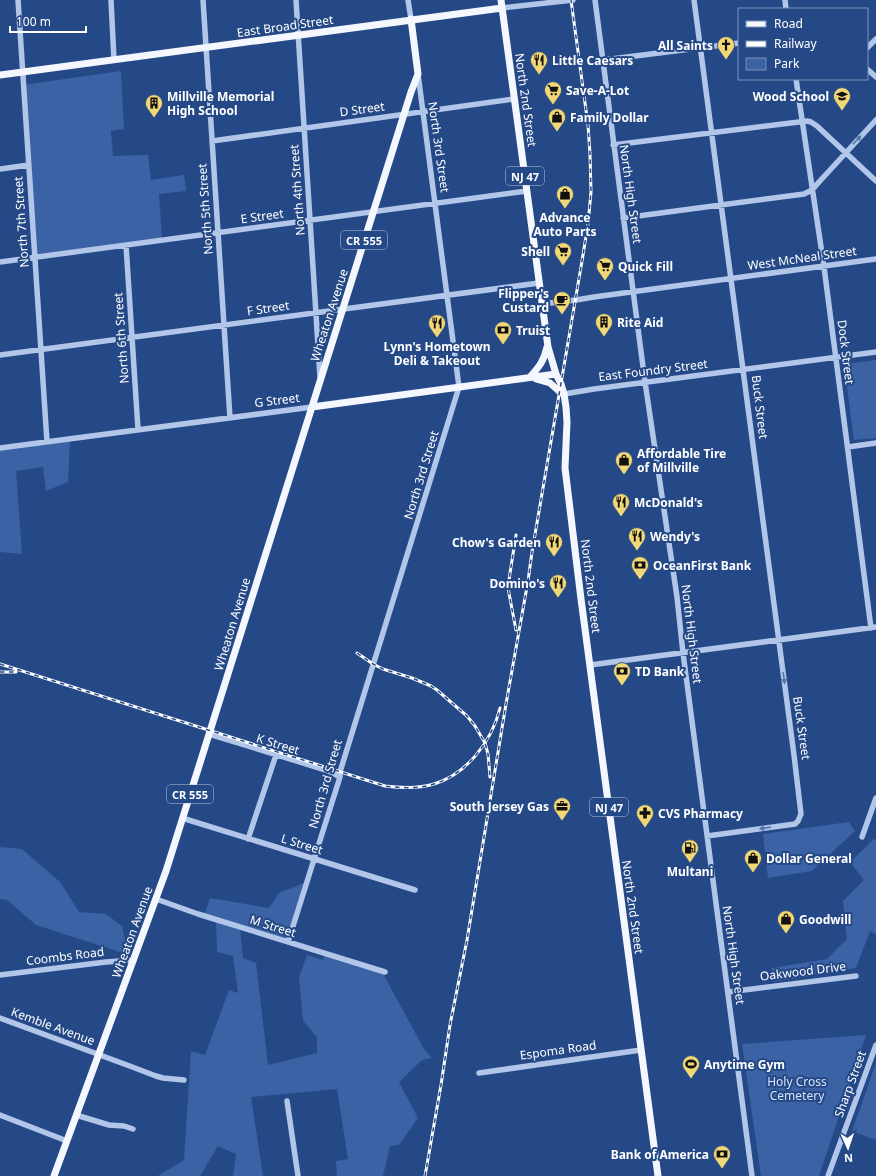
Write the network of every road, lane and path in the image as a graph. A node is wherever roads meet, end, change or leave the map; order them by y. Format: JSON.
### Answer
{"nodes":[{"id":1,"x":18,"y":0,"type":"edge"},
{"id":2,"x":110,"y":0,"type":"edge"},
{"id":3,"x":203,"y":0,"type":"edge"},
{"id":4,"x":296,"y":0,"type":"edge"},
{"id":5,"x":408,"y":0,"type":"edge"},
{"id":6,"x":501,"y":0,"type":"edge"},
{"id":7,"x":573,"y":0,"type":"edge"},
{"id":8,"x":595,"y":0,"type":"edge"},
{"id":9,"x":694,"y":0,"type":"edge"},
{"id":10,"x":502,"y":8,"type":"junction"},
{"id":11,"x":411,"y":19,"type":"junction"},
{"id":12,"x":298,"y":35,"type":"junction"},
{"id":13,"x":876,"y":39,"type":"edge"},
{"id":14,"x":738,"y":43,"type":"edge"},
{"id":15,"x":868,"y":47,"type":"edge"},
{"id":16,"x":206,"y":48,"type":"junction"},
{"id":17,"x":701,"y":48,"type":"junction"},
{"id":18,"x":114,"y":60,"type":"junction"},
{"id":19,"x":603,"y":60,"type":"junction"},
{"id":20,"x":868,"y":70,"type":"edge"},
{"id":21,"x":23,"y":72,"type":"junction"},
{"id":22,"x":418,"y":74,"type":"junction"},
{"id":23,"x":0,"y":75,"type":"edge"},
{"id":24,"x":876,"y":77,"type":"edge"},
{"id":25,"x":796,"y":80,"type":"edge"},
{"id":26,"x":514,"y":99,"type":"junction"},
{"id":27,"x":423,"y":112,"type":"junction"},
{"id":28,"x":404,"y":114,"type":"junction"},
{"id":29,"x":802,"y":120,"type":"junction"},
{"id":30,"x":876,"y":120,"type":"edge"},
{"id":31,"x":304,"y":128,"type":"junction"},
{"id":32,"x":712,"y":132,"type":"junction"},
{"id":33,"x":212,"y":141,"type":"junction"},
{"id":34,"x":613,"y":145,"type":"junction"},
{"id":35,"x":846,"y":153,"type":"junction"},
{"id":36,"x":29,"y":165,"type":"junction"},
{"id":37,"x":0,"y":169,"type":"edge"},
{"id":38,"x":876,"y":181,"type":"edge"},
{"id":39,"x":812,"y":190,"type":"junction"},
{"id":40,"x":527,"y":191,"type":"junction"},
{"id":41,"x":435,"y":203,"type":"junction"},
{"id":42,"x":722,"y":205,"type":"junction"},
{"id":43,"x":373,"y":212,"type":"junction"},
{"id":44,"x":623,"y":218,"type":"junction"},
{"id":45,"x":310,"y":221,"type":"junction"},
{"id":46,"x":218,"y":233,"type":"junction"},
{"id":47,"x":126,"y":244,"type":"junction"},
{"id":48,"x":35,"y":258,"type":"junction"},
{"id":49,"x":876,"y":259,"type":"edge"},
{"id":50,"x":0,"y":262,"type":"edge"},
{"id":51,"x":824,"y":267,"type":"junction"},
{"id":52,"x":732,"y":279,"type":"junction"},
{"id":53,"x":539,"y":283,"type":"junction"},
{"id":54,"x":633,"y":292,"type":"junction"},
{"id":55,"x":447,"y":295,"type":"junction"},
{"id":56,"x":542,"y":304,"type":"junction"},
{"id":57,"x":343,"y":309,"type":"junction"},
{"id":58,"x":316,"y":313,"type":"junction"},
{"id":59,"x":224,"y":325,"type":"junction"},
{"id":60,"x":132,"y":337,"type":"junction"},
{"id":61,"x":547,"y":344,"type":"junction"},
{"id":62,"x":41,"y":350,"type":"junction"},
{"id":63,"x":876,"y":352,"type":"edge"},
{"id":64,"x":0,"y":355,"type":"edge"},
{"id":65,"x":836,"y":357,"type":"junction"},
{"id":66,"x":744,"y":369,"type":"junction"},
{"id":67,"x":556,"y":374,"type":"junction"},
{"id":68,"x":530,"y":378,"type":"junction"},
{"id":69,"x":320,"y":379,"type":"junction"},
{"id":70,"x":645,"y":382,"type":"junction"},
{"id":71,"x":459,"y":387,"type":"junction"},
{"id":72,"x":564,"y":394,"type":"junction"},
{"id":73,"x":312,"y":407,"type":"junction"},
{"id":74,"x":230,"y":418,"type":"junction"},
{"id":75,"x":138,"y":429,"type":"junction"},
{"id":76,"x":47,"y":442,"type":"junction"},
{"id":77,"x":876,"y":443,"type":"edge"},
{"id":78,"x":848,"y":447,"type":"junction"},
{"id":79,"x":0,"y":448,"type":"edge"},
{"id":80,"x":874,"y":627,"type":"edge"},
{"id":81,"x":779,"y":639,"type":"junction"},
{"id":82,"x":683,"y":653,"type":"junction"},
{"id":83,"x":590,"y":665,"type":"junction"},
{"id":84,"x":209,"y":734,"type":"junction"},
{"id":85,"x":276,"y":755,"type":"junction"},
{"id":86,"x":340,"y":777,"type":"junction"},
{"id":87,"x":876,"y":798,"type":"edge"},
{"id":88,"x":182,"y":818,"type":"junction"},
{"id":89,"x":707,"y":836,"type":"junction"},
{"id":90,"x":862,"y":837,"type":"dead end"},
{"id":91,"x":248,"y":839,"type":"junction"},
{"id":92,"x":314,"y":859,"type":"junction"},
{"id":93,"x":415,"y":890,"type":"dead end"},
{"id":94,"x":156,"y":899,"type":"junction"},
{"id":95,"x":288,"y":942,"type":"junction"},
{"id":96,"x":134,"y":960,"type":"junction"},
{"id":97,"x":385,"y":972,"type":"dead end"},
{"id":98,"x":0,"y":975,"type":"edge"},
{"id":99,"x":856,"y":976,"type":"dead end"},
{"id":100,"x":728,"y":992,"type":"junction"},
{"id":101,"x":0,"y":1018,"type":"edge"},
{"id":102,"x":876,"y":1045,"type":"edge"},
{"id":103,"x":641,"y":1050,"type":"junction"},
{"id":104,"x":98,"y":1055,"type":"junction"},
{"id":105,"x":479,"y":1073,"type":"dead end"},
{"id":106,"x":184,"y":1080,"type":"dead end"},
{"id":107,"x":287,"y":1100,"type":"dead end"},
{"id":108,"x":76,"y":1115,"type":"junction"},
{"id":109,"x":0,"y":1116,"type":"edge"},
{"id":110,"x":133,"y":1129,"type":"dead end"},
{"id":111,"x":67,"y":1141,"type":"junction"},
{"id":112,"x":54,"y":1176,"type":"edge"},
{"id":113,"x":298,"y":1176,"type":"edge"},
{"id":114,"x":658,"y":1176,"type":"edge"},
{"id":115,"x":752,"y":1176,"type":"edge"},
{"id":116,"x":828,"y":1176,"type":"edge"}],
"edges":[{"from":1,"to":21,"type":"street","name":"North 7th Street"},
{"from":2,"to":18,"type":"street"},
{"from":3,"to":16,"type":"street","name":"North 5th Street"},
{"from":4,"to":12,"type":"street","name":"North 4th Street"},
{"from":5,"to":11,"type":"street","name":"North 3rd Street","number":"CR 555"},
{"from":6,"to":10,"type":"main road","name":"North 2nd Street","number":"NJ 47"},
{"from":7,"to":10,"type":"street","name":"East Broad Street"},
{"from":8,"to":19,"type":"street","name":"North High Street"},
{"from":9,"to":17,"type":"street","name":"Buck Street"},
{"from":10,"to":11,"type":"main road","name":"East Broad Street"},
{"from":10,"to":26,"type":"main road","name":"North 2nd Street","number":"NJ 47"},
{"from":11,"to":12,"type":"main road","name":"East Broad Street"},
{"from":11,"to":22,"type":"main road","name":"North 3rd Street","number":"CR 555"},
{"from":12,"to":16,"type":"main road","name":"East Broad Street"},
{"from":12,"to":31,"type":"street","name":"North 4th Street"},
{"from":13,"to":15,"type":"street"},
{"from":14,"to":17,"type":"street"},
{"from":16,"to":18,"type":"main road","name":"East Broad Street"},
{"from":16,"to":33,"type":"street","name":"North 5th Street"},
{"from":17,"to":19,"type":"street"},
{"from":17,"to":32,"type":"street","name":"Buck Street"},
{"from":18,"to":21,"type":"main road","name":"East Broad Street"},
{"from":19,"to":34,"type":"street","name":"North High Street"},
{"from":20,"to":24,"type":"street"},
{"from":21,"to":23,"type":"main road","name":"East Broad Street"},
{"from":21,"to":36,"type":"street","name":"North 7th Street"},
{"from":22,"to":27,"type":"street","name":"North 3rd Street"},
{"from":22,"to":28,"type":"main road","name":"Wheaton Avenue","number":"CR 555"},
{"from":25,"to":29,"type":"street","name":"Dock Street"},
{"from":26,"to":27,"type":"street","name":"D Street"},
{"from":26,"to":40,"type":"main road","name":"North 2nd Street","number":"NJ 47"},
{"from":27,"to":28,"type":"street","name":"D Street"},
{"from":27,"to":41,"type":"street","name":"North 3rd Street"},
{"from":28,"to":31,"type":"street","name":"D Street"},
{"from":28,"to":43,"type":"main road","name":"Wheaton Avenue","number":"CR 555"},
{"from":29,"to":32,"type":"street"},
{"from":29,"to":35,"type":"street"},
{"from":29,"to":39,"type":"street","name":"Dock Street"},
{"from":35,"to":30,"type":"street","one_way":true},
{"from":31,"to":33,"type":"street","name":"D Street"},
{"from":31,"to":45,"type":"street","name":"North 4th Street"},
{"from":32,"to":34,"type":"street"},
{"from":32,"to":42,"type":"street","name":"Buck Street"},
{"from":33,"to":46,"type":"street","name":"North 5th Street"},
{"from":34,"to":44,"type":"street","name":"North High Street"},
{"from":35,"to":38,"type":"street"},
{"from":35,"to":39,"type":"street"},
{"from":36,"to":37,"type":"street"},
{"from":36,"to":48,"type":"street","name":"North 7th Street"},
{"from":39,"to":42,"type":"street"},
{"from":39,"to":51,"type":"street","name":"Dock Street"},
{"from":40,"to":41,"type":"street","name":"E Street"},
{"from":40,"to":53,"type":"main road","name":"North 2nd Street","number":"NJ 47"},
{"from":41,"to":43,"type":"street","name":"E Street"},
{"from":41,"to":55,"type":"street","name":"North 3rd Street"},
{"from":42,"to":44,"type":"street"},
{"from":42,"to":52,"type":"street","name":"Buck Street"},
{"from":43,"to":45,"type":"street","name":"E Street"},
{"from":43,"to":57,"type":"main road","name":"Wheaton Avenue","number":"CR 555"},
{"from":44,"to":54,"type":"street","name":"North High Street"},
{"from":45,"to":46,"type":"street","name":"E Street"},
{"from":45,"to":58,"type":"street","name":"North 4th Street"},
{"from":46,"to":47,"type":"street","name":"E Street"},
{"from":46,"to":59,"type":"street","name":"North 5th Street"},
{"from":47,"to":48,"type":"street","name":"E Street"},
{"from":47,"to":60,"type":"street","name":"North 6th Street"},
{"from":48,"to":50,"type":"street","name":"E Street"},
{"from":48,"to":62,"type":"street","name":"North 7th Street"},
{"from":49,"to":51,"type":"street","name":"West McNeal Street"},
{"from":51,"to":52,"type":"street","name":"West McNeal Street"},
{"from":51,"to":65,"type":"street","name":"Dock Street"},
{"from":52,"to":54,"type":"street","name":"West McNeal Street"},
{"from":52,"to":66,"type":"street","name":"Buck Street"},
{"from":53,"to":55,"type":"street","name":"F Street"},
{"from":53,"to":56,"type":"main road","name":"North 2nd Street","number":"NJ 47"},
{"from":54,"to":56,"type":"street","name":"West McNeal Street"},
{"from":54,"to":70,"type":"street","name":"North High Street"},
{"from":55,"to":57,"type":"street","name":"F Street"},
{"from":55,"to":71,"type":"street","name":"North 3rd Street"},
{"from":56,"to":61,"type":"main road","name":"North 2nd Street","number":"NJ 47"},
{"from":57,"to":58,"type":"street","name":"F Street"},
{"from":57,"to":69,"type":"main road","name":"Wheaton Avenue","number":"CR 555"},
{"from":58,"to":59,"type":"street","name":"F Street"},
{"from":58,"to":69,"type":"street","name":"North 4th Street"},
{"from":59,"to":60,"type":"street","name":"F Street"},
{"from":59,"to":74,"type":"street","name":"North 5th Street"},
{"from":60,"to":62,"type":"street","name":"F Street"},
{"from":60,"to":75,"type":"street","name":"North 6th Street"},
{"from":61,"to":67,"type":"main road","name":"North 2nd Street","number":"NJ 47"},
{"from":61,"to":68,"type":"main road"},
{"from":62,"to":64,"type":"street","name":"F Street"},
{"from":62,"to":76,"type":"street","name":"North 7th Street"},
{"from":63,"to":65,"type":"street","name":"East Foundry Street"},
{"from":65,"to":66,"type":"street","name":"East Foundry Street"},
{"from":65,"to":78,"type":"street","name":"Dock Street"},
{"from":66,"to":70,"type":"street","name":"East Foundry Street"},
{"from":66,"to":81,"type":"street","name":"Buck Street"},
{"from":67,"to":68,"type":"main road","name":"G Street"},
{"from":67,"to":72,"type":"main road","name":"North 2nd Street","number":"NJ 47"},
{"from":68,"to":71,"type":"main road","name":"G Street"},
{"from":68,"to":72,"type":"main road"},
{"from":69,"to":73,"type":"main road","name":"Wheaton Avenue","number":"CR 555"},
{"from":70,"to":72,"type":"street","name":"East Foundry Street"},
{"from":70,"to":82,"type":"street","name":"North High Street"},
{"from":71,"to":73,"type":"main road","name":"G Street"},
{"from":71,"to":86,"type":"street","name":"North 3rd Street"},
{"from":72,"to":83,"type":"main road","name":"North 2nd Street","number":"NJ 47"},
{"from":73,"to":74,"type":"street","name":"G Street"},
{"from":73,"to":84,"type":"main road","name":"Wheaton Avenue","number":"CR 555"},
{"from":74,"to":75,"type":"street","name":"G Street"},
{"from":75,"to":76,"type":"street","name":"G Street"},
{"from":76,"to":79,"type":"street","name":"G Street"},
{"from":77,"to":78,"type":"street"},
{"from":78,"to":80,"type":"street","name":"Dock Street"},
{"from":80,"to":81,"type":"street"},
{"from":81,"to":82,"type":"street"},
{"from":81,"to":89,"type":"street","name":"Buck Street","one_way":true},
{"from":82,"to":83,"type":"street"},
{"from":82,"to":89,"type":"street","name":"North High Street"},
{"from":83,"to":103,"type":"main road","name":"North 2nd Street","number":"NJ 47"},
{"from":84,"to":85,"type":"street","name":"K Street"},
{"from":84,"to":88,"type":"main road","name":"Wheaton Avenue","number":"CR 555"},
{"from":85,"to":86,"type":"street","name":"K Street"},
{"from":85,"to":91,"type":"street"},
{"from":86,"to":92,"type":"street","name":"North 3rd Street"},
{"from":87,"to":90,"type":"street"},
{"from":88,"to":91,"type":"street","name":"L Street"},
{"from":88,"to":94,"type":"main road","name":"Wheaton Avenue","number":"CR 555"},
{"from":89,"to":100,"type":"street","name":"North High Street"},
{"from":91,"to":92,"type":"street","name":"L Street"},
{"from":92,"to":93,"type":"street","name":"L Street"},
{"from":92,"to":95,"type":"street","name":"North 3rd Street"},
{"from":94,"to":95,"type":"street","name":"M Street"},
{"from":94,"to":96,"type":"main road","name":"Wheaton Avenue","number":"CR 555"},
{"from":95,"to":97,"type":"street","name":"M Street"},
{"from":96,"to":98,"type":"street","name":"Coombs Road"},
{"from":96,"to":104,"type":"main road","name":"Wheaton Avenue","number":"CR 555"},
{"from":99,"to":100,"type":"street","name":"Oakwood Drive"},
{"from":100,"to":115,"type":"street","name":"North High Street"},
{"from":101,"to":104,"type":"street","name":"Kemble Avenue"},
{"from":102,"to":116,"type":"street","name":"Sharp Street"},
{"from":103,"to":105,"type":"street","name":"Espoma Road"},
{"from":103,"to":114,"type":"main road","name":"North 2nd Street","number":"NJ 47"},
{"from":104,"to":106,"type":"street","name":"Kemble Avenue"},
{"from":104,"to":108,"type":"main road","name":"Wheaton Avenue","number":"CR 555"},
{"from":107,"to":113,"type":"street"},
{"from":108,"to":110,"type":"street"},
{"from":108,"to":111,"type":"main road","name":"Wheaton Avenue","number":"CR 555"},
{"from":109,"to":111,"type":"street"},
{"from":111,"to":112,"type":"main road","name":"Wheaton Avenue","number":"CR 555"}]}
